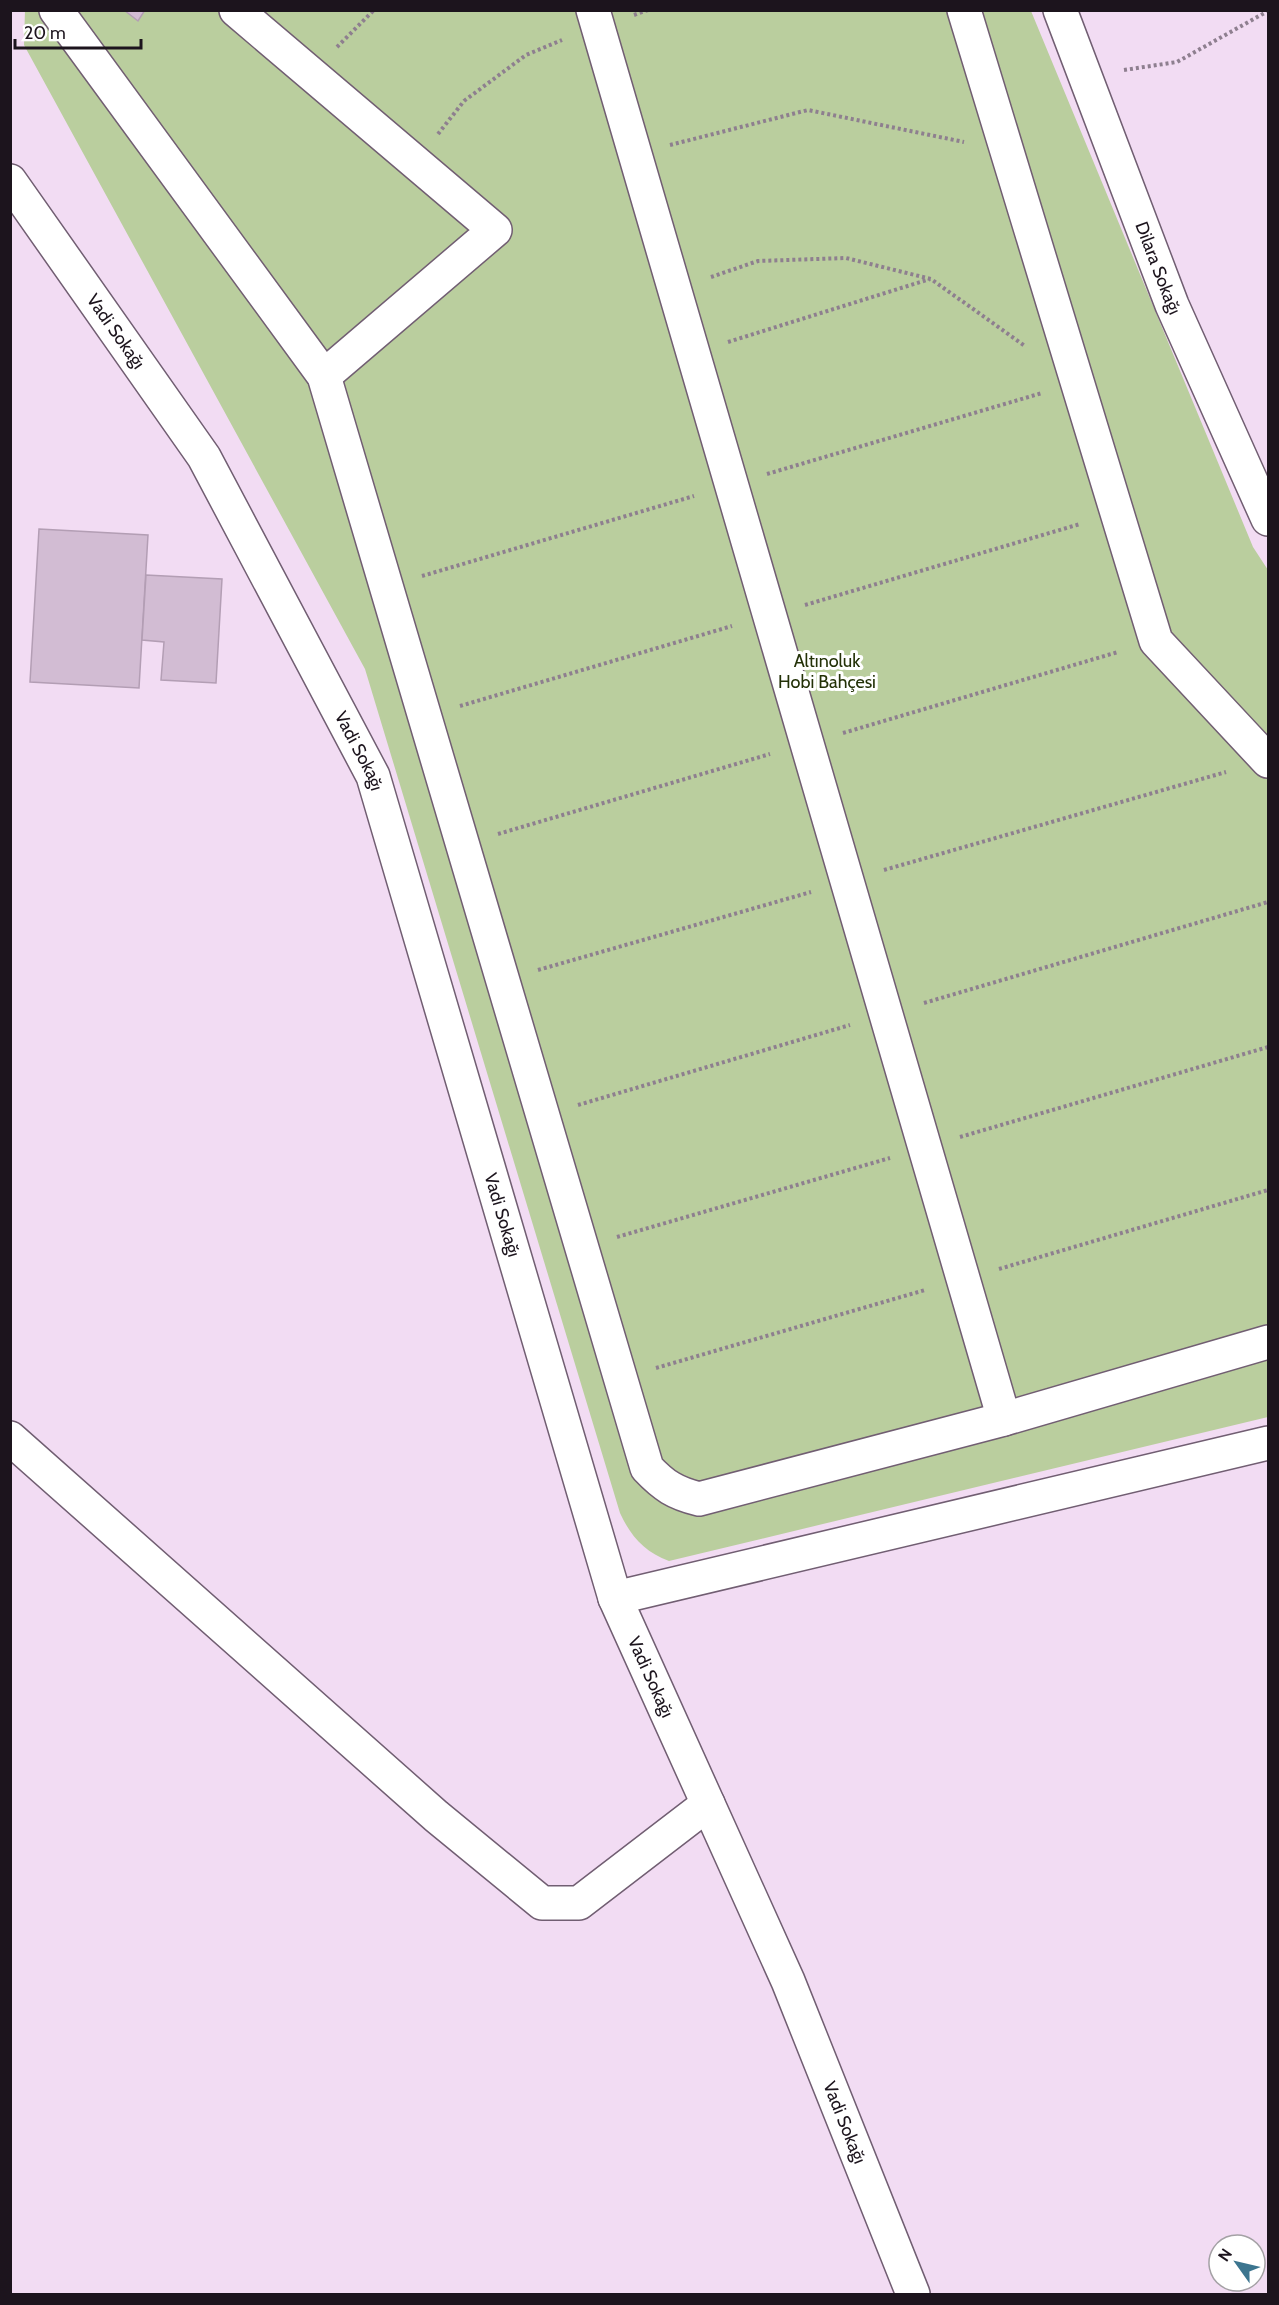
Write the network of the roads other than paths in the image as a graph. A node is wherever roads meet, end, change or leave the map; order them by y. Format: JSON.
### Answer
{"nodes":[{"id":1,"x":56,"y":10,"type":"edge"},
{"id":2,"x":236,"y":10,"type":"edge"},
{"id":3,"x":964,"y":10,"type":"edge"},
{"id":4,"x":1060,"y":10,"type":"edge"},
{"id":5,"x":595,"y":18,"type":"edge"},
{"id":6,"x":10,"y":181,"type":"edge"},
{"id":7,"x":324,"y":376,"type":"junction"},
{"id":8,"x":1269,"y":519,"type":"edge"},
{"id":9,"x":1269,"y":760,"type":"edge"},
{"id":10,"x":1269,"y":1342,"type":"edge"},
{"id":11,"x":1004,"y":1419,"type":"junction"},
{"id":12,"x":10,"y":1438,"type":"edge"},
{"id":13,"x":1269,"y":1443,"type":"edge"},
{"id":14,"x":615,"y":1598,"type":"junction"},
{"id":15,"x":708,"y":1804,"type":"junction"},
{"id":16,"x":913,"y":2295,"type":"edge"}],
"edges":[{"from":1,"to":7,"type":"street"},
{"from":2,"to":7,"type":"street"},
{"from":3,"to":9,"type":"street"},
{"from":4,"to":8,"type":"street","name":"Dilara Sokağı"},
{"from":5,"to":11,"type":"street"},
{"from":6,"to":14,"type":"street","name":"Vadi Sokağı"},
{"from":7,"to":11,"type":"street"},
{"from":10,"to":11,"type":"street"},
{"from":12,"to":15,"type":"street"},
{"from":13,"to":14,"type":"street"},
{"from":14,"to":15,"type":"street","name":"Vadi Sokağı"},
{"from":15,"to":16,"type":"street","name":"Vadi Sokağı"}]}
